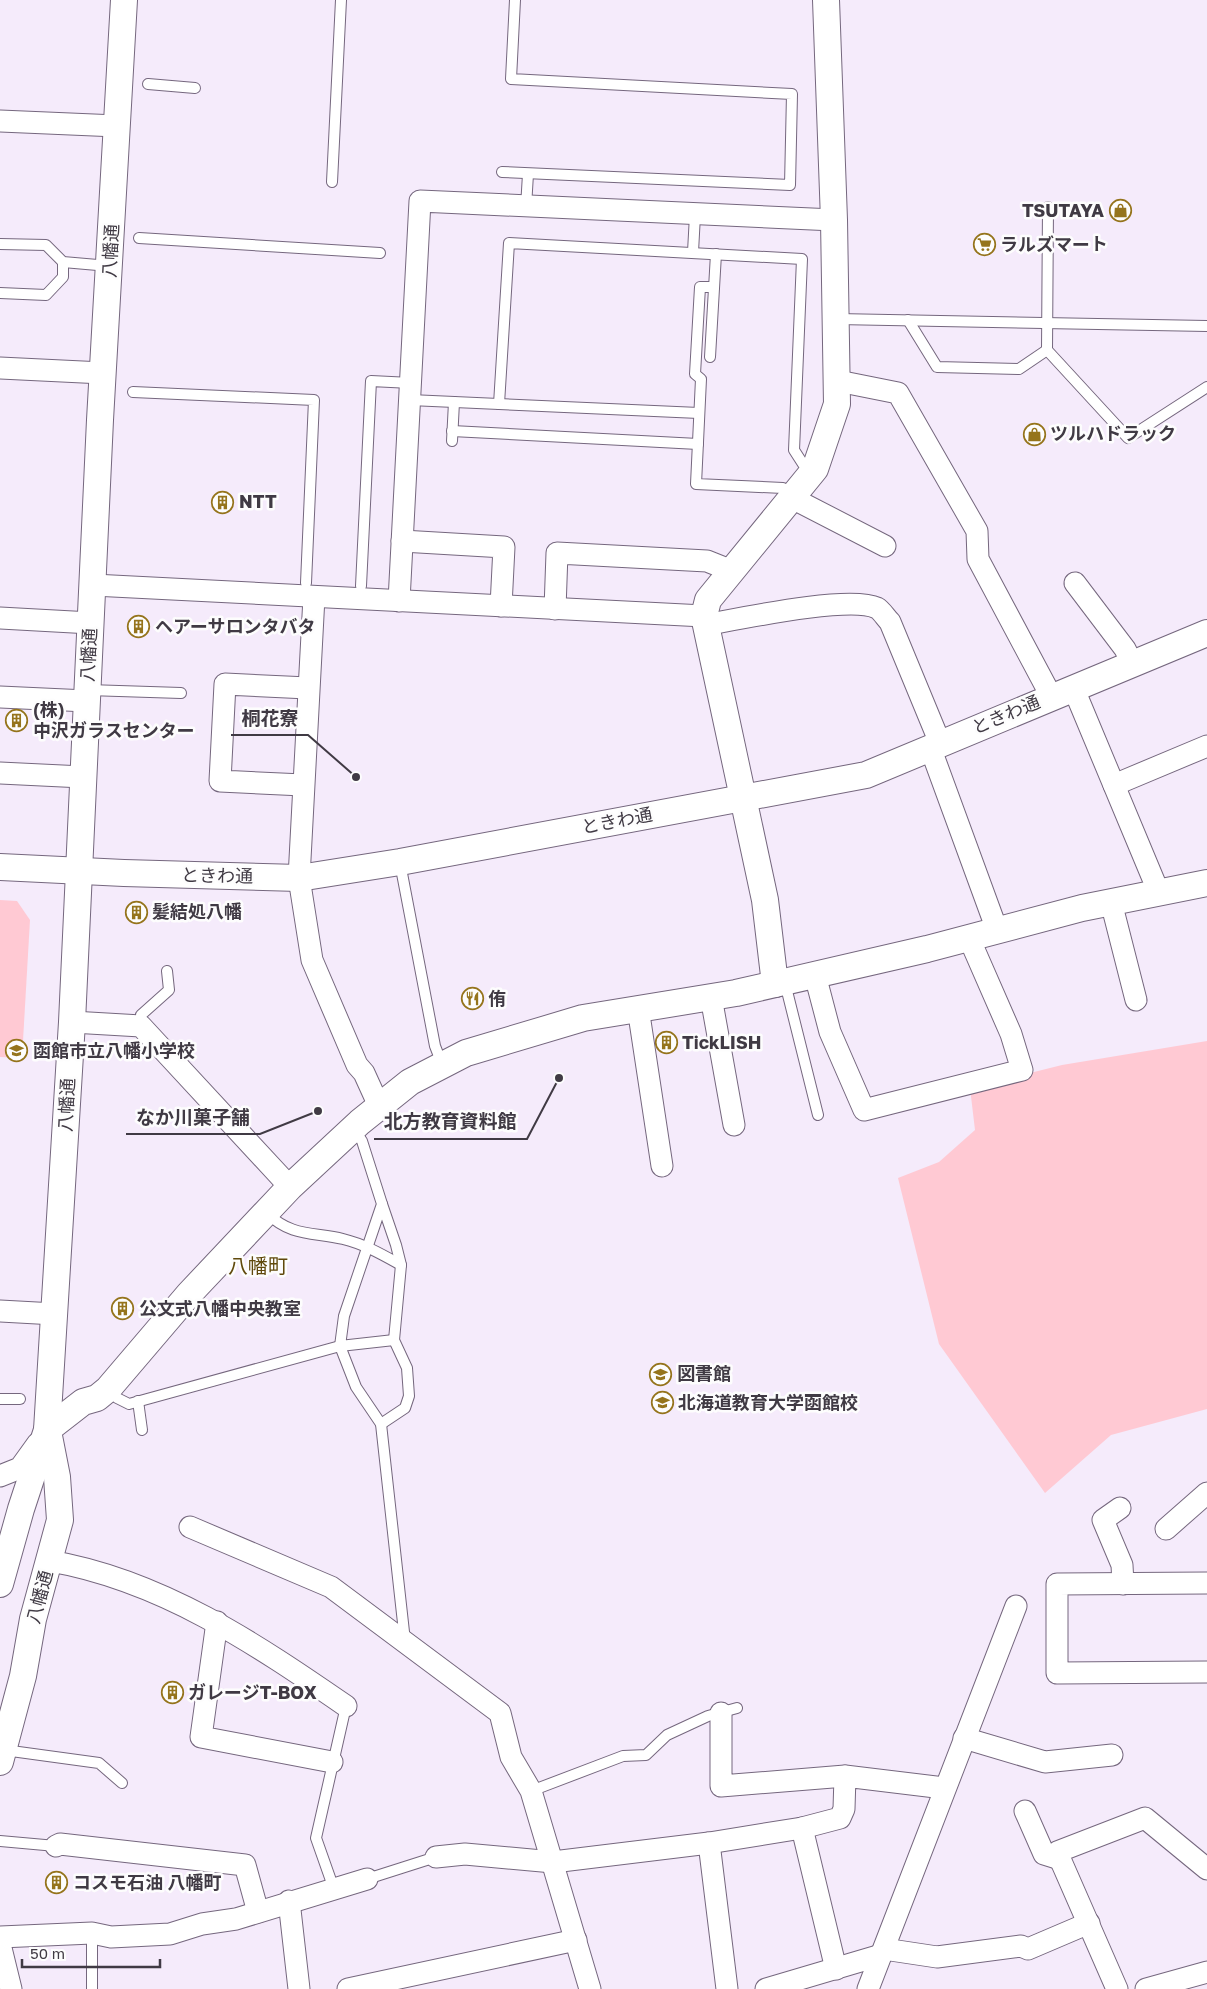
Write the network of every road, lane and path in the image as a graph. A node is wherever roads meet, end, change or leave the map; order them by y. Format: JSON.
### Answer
{"nodes":[{"id":1,"x":124,"y":0,"type":"edge"},
{"id":2,"x":341,"y":0,"type":"edge"},
{"id":3,"x":515,"y":0,"type":"edge"},
{"id":4,"x":826,"y":0,"type":"edge"},
{"id":5,"x":148,"y":84,"type":"dead end"},
{"id":6,"x":195,"y":88,"type":"dead end"},
{"id":7,"x":0,"y":120,"type":"edge"},
{"id":8,"x":117,"y":126,"type":"junction"},
{"id":9,"x":502,"y":172,"type":"dead end"},
{"id":10,"x":528,"y":174,"type":"junction"},
{"id":11,"x":332,"y":182,"type":"dead end"},
{"id":12,"x":526,"y":207,"type":"junction"},
{"id":13,"x":1048,"y":207,"type":"dead end"},
{"id":14,"x":695,"y":215,"type":"junction"},
{"id":15,"x":834,"y":220,"type":"junction"},
{"id":16,"x":140,"y":238,"type":"dead end"},
{"id":17,"x":0,"y":244,"type":"edge"},
{"id":18,"x":693,"y":252,"type":"junction"},
{"id":19,"x":380,"y":253,"type":"dead end"},
{"id":20,"x":716,"y":254,"type":"junction"},
{"id":21,"x":63,"y":262,"type":"junction"},
{"id":22,"x":110,"y":266,"type":"junction"},
{"id":23,"x":714,"y":287,"type":"junction"},
{"id":24,"x":0,"y":294,"type":"edge"},
{"id":25,"x":836,"y":319,"type":"junction"},
{"id":26,"x":908,"y":320,"type":"junction"},
{"id":27,"x":1047,"y":322,"type":"junction"},
{"id":28,"x":1207,"y":326,"type":"edge"},
{"id":29,"x":1047,"y":350,"type":"junction"},
{"id":30,"x":710,"y":358,"type":"dead end"},
{"id":31,"x":0,"y":368,"type":"edge"},
{"id":32,"x":104,"y":373,"type":"junction"},
{"id":33,"x":838,"y":381,"type":"junction"},
{"id":34,"x":1207,"y":387,"type":"edge"},
{"id":35,"x":133,"y":392,"type":"dead end"},
{"id":36,"x":411,"y":392,"type":"junction"},
{"id":37,"x":454,"y":402,"type":"junction"},
{"id":38,"x":499,"y":404,"type":"junction"},
{"id":39,"x":699,"y":413,"type":"junction"},
{"id":40,"x":698,"y":444,"type":"junction"},
{"id":41,"x":803,"y":464,"type":"dead end"},
{"id":42,"x":788,"y":493,"type":"junction"},
{"id":43,"x":402,"y":541,"type":"junction"},
{"id":44,"x":885,"y":546,"type":"dead end"},
{"id":45,"x":732,"y":570,"type":"junction"},
{"id":46,"x":1075,"y":583,"type":"dead end"},
{"id":47,"x":93,"y":585,"type":"junction"},
{"id":48,"x":361,"y":586,"type":"dead end"},
{"id":49,"x":310,"y":590,"type":"junction"},
{"id":50,"x":399,"y":601,"type":"junction"},
{"id":51,"x":501,"y":606,"type":"junction"},
{"id":52,"x":554,"y":609,"type":"junction"},
{"id":53,"x":0,"y":618,"type":"edge"},
{"id":54,"x":705,"y":621,"type":"junction"},
{"id":55,"x":91,"y":623,"type":"junction"},
{"id":56,"x":1207,"y":633,"type":"edge"},
{"id":57,"x":1132,"y":663,"type":"junction"},
{"id":58,"x":308,"y":688,"type":"junction"},
{"id":59,"x":1062,"y":692,"type":"junction"},
{"id":60,"x":180,"y":693,"type":"dead end"},
{"id":61,"x":87,"y":696,"type":"junction"},
{"id":62,"x":0,"y":697,"type":"edge"},
{"id":63,"x":935,"y":745,"type":"junction"},
{"id":64,"x":1207,"y":746,"type":"edge"},
{"id":65,"x":0,"y":773,"type":"edge"},
{"id":66,"x":83,"y":777,"type":"junction"},
{"id":67,"x":303,"y":785,"type":"junction"},
{"id":68,"x":1114,"y":785,"type":"junction"},
{"id":69,"x":744,"y":797,"type":"junction"},
{"id":70,"x":400,"y":862,"type":"junction"},
{"id":71,"x":0,"y":867,"type":"edge"},
{"id":72,"x":79,"y":872,"type":"junction"},
{"id":73,"x":299,"y":878,"type":"junction"},
{"id":74,"x":1207,"y":883,"type":"edge"},
{"id":75,"x":1159,"y":893,"type":"junction"},
{"id":76,"x":1111,"y":902,"type":"junction"},
{"id":77,"x":997,"y":930,"type":"junction"},
{"id":78,"x":969,"y":938,"type":"junction"},
{"id":79,"x":167,"y":971,"type":"dead end"},
{"id":80,"x":815,"y":975,"type":"junction"},
{"id":81,"x":780,"y":983,"type":"junction"},
{"id":82,"x":712,"y":997,"type":"junction"},
{"id":83,"x":1136,"y":1000,"type":"dead end"},
{"id":84,"x":638,"y":1008,"type":"junction"},
{"id":85,"x":72,"y":1022,"type":"junction"},
{"id":86,"x":141,"y":1026,"type":"junction"},
{"id":87,"x":442,"y":1065,"type":"junction"},
{"id":88,"x":378,"y":1106,"type":"junction"},
{"id":89,"x":818,"y":1115,"type":"dead end"},
{"id":90,"x":734,"y":1126,"type":"dead end"},
{"id":91,"x":354,"y":1128,"type":"junction"},
{"id":92,"x":662,"y":1166,"type":"dead end"},
{"id":93,"x":290,"y":1187,"type":"junction"},
{"id":94,"x":382,"y":1204,"type":"junction"},
{"id":95,"x":267,"y":1212,"type":"junction"},
{"id":96,"x":368,"y":1248,"type":"junction"},
{"id":97,"x":401,"y":1265,"type":"junction"},
{"id":98,"x":0,"y":1311,"type":"edge"},
{"id":99,"x":55,"y":1314,"type":"junction"},
{"id":100,"x":394,"y":1340,"type":"junction"},
{"id":101,"x":340,"y":1346,"type":"junction"},
{"id":102,"x":108,"y":1388,"type":"junction"},
{"id":103,"x":0,"y":1398,"type":"edge"},
{"id":104,"x":20,"y":1399,"type":"dead end"},
{"id":105,"x":138,"y":1401,"type":"junction"},
{"id":106,"x":381,"y":1424,"type":"junction"},
{"id":107,"x":48,"y":1430,"type":"junction"},
{"id":108,"x":142,"y":1430,"type":"dead end"},
{"id":109,"x":0,"y":1476,"type":"edge"},
{"id":110,"x":1207,"y":1493,"type":"edge"},
{"id":111,"x":1120,"y":1508,"type":"dead end"},
{"id":112,"x":190,"y":1526,"type":"dead end"},
{"id":113,"x":1166,"y":1529,"type":"dead end"},
{"id":114,"x":50,"y":1561,"type":"junction"},
{"id":115,"x":1207,"y":1583,"type":"edge"},
{"id":116,"x":0,"y":1584,"type":"edge"},
{"id":117,"x":1123,"y":1584,"type":"junction"},
{"id":118,"x":1016,"y":1606,"type":"dead end"},
{"id":119,"x":217,"y":1622,"type":"junction"},
{"id":120,"x":405,"y":1641,"type":"junction"},
{"id":121,"x":1207,"y":1672,"type":"edge"},
{"id":122,"x":346,"y":1706,"type":"joint"},
{"id":123,"x":729,"y":1710,"type":"joint"},
{"id":124,"x":964,"y":1738,"type":"junction"},
{"id":125,"x":1112,"y":1755,"type":"dead end"},
{"id":126,"x":2,"y":1756,"type":"edge"},
{"id":127,"x":332,"y":1762,"type":"junction"},
{"id":128,"x":845,"y":1776,"type":"junction"},
{"id":129,"x":122,"y":1783,"type":"dead end"},
{"id":130,"x":944,"y":1788,"type":"junction"},
{"id":131,"x":531,"y":1791,"type":"junction"},
{"id":132,"x":1025,"y":1811,"type":"dead end"},
{"id":133,"x":802,"y":1828,"type":"junction"},
{"id":134,"x":0,"y":1841,"type":"edge"},
{"id":135,"x":709,"y":1843,"type":"junction"},
{"id":136,"x":56,"y":1846,"type":"joint"},
{"id":137,"x":436,"y":1857,"type":"joint"},
{"id":138,"x":1060,"y":1859,"type":"junction"},
{"id":139,"x":553,"y":1862,"type":"junction"},
{"id":140,"x":1207,"y":1869,"type":"edge"},
{"id":141,"x":367,"y":1879,"type":"joint"},
{"id":142,"x":334,"y":1889,"type":"junction"},
{"id":143,"x":289,"y":1901,"type":"junction"},
{"id":144,"x":258,"y":1912,"type":"junction"},
{"id":145,"x":1089,"y":1923,"type":"junction"},
{"id":146,"x":92,"y":1933,"type":"junction"},
{"id":147,"x":0,"y":1937,"type":"edge"},
{"id":148,"x":576,"y":1940,"type":"junction"},
{"id":149,"x":0,"y":1944,"type":"edge"},
{"id":150,"x":882,"y":1952,"type":"junction"},
{"id":151,"x":836,"y":1969,"type":"junction"},
{"id":152,"x":1207,"y":1972,"type":"edge"},
{"id":153,"x":11,"y":1989,"type":"edge"},
{"id":154,"x":92,"y":1989,"type":"edge"},
{"id":155,"x":299,"y":1989,"type":"edge"},
{"id":156,"x":348,"y":1989,"type":"edge"},
{"id":157,"x":590,"y":1989,"type":"edge"},
{"id":158,"x":727,"y":1989,"type":"edge"},
{"id":159,"x":766,"y":1989,"type":"edge"},
{"id":160,"x":868,"y":1989,"type":"edge"},
{"id":161,"x":1117,"y":1989,"type":"edge"},
{"id":162,"x":1146,"y":1989,"type":"edge"}],
"edges":[{"from":1,"to":8,"type":"street","name":"八幡通"},
{"from":2,"to":11,"type":"lane"},
{"from":3,"to":10,"type":"lane"},
{"from":4,"to":15,"type":"street"},
{"from":5,"to":6,"type":"lane"},
{"from":7,"to":8,"type":"street"},
{"from":8,"to":22,"type":"street","name":"八幡通"},
{"from":9,"to":10,"type":"lane"},
{"from":10,"to":12,"type":"lane"},
{"from":12,"to":14,"type":"street"},
{"from":12,"to":36,"type":"street"},
{"from":13,"to":27,"type":"lane"},
{"from":14,"to":15,"type":"street"},
{"from":14,"to":18,"type":"lane"},
{"from":15,"to":25,"type":"street"},
{"from":16,"to":19,"type":"lane"},
{"from":17,"to":21,"type":"lane"},
{"from":18,"to":20,"type":"lane"},
{"from":18,"to":38,"type":"lane"},
{"from":20,"to":23,"type":"lane"},
{"from":20,"to":41,"type":"lane"},
{"from":21,"to":22,"type":"lane"},
{"from":21,"to":24,"type":"lane"},
{"from":22,"to":32,"type":"street","name":"八幡通"},
{"from":23,"to":30,"type":"lane"},
{"from":23,"to":39,"type":"lane"},
{"from":25,"to":26,"type":"lane"},
{"from":25,"to":33,"type":"street"},
{"from":26,"to":27,"type":"lane"},
{"from":26,"to":29,"type":"lane"},
{"from":27,"to":28,"type":"lane"},
{"from":27,"to":29,"type":"lane"},
{"from":29,"to":34,"type":"lane"},
{"from":31,"to":32,"type":"street"},
{"from":32,"to":47,"type":"street","name":"八幡通"},
{"from":33,"to":42,"type":"street"},
{"from":33,"to":59,"type":"street"},
{"from":35,"to":49,"type":"lane"},
{"from":36,"to":37,"type":"lane"},
{"from":36,"to":43,"type":"street"},
{"from":36,"to":48,"type":"lane"},
{"from":37,"to":38,"type":"lane"},
{"from":37,"to":40,"type":"lane"},
{"from":38,"to":39,"type":"lane"},
{"from":39,"to":40,"type":"lane"},
{"from":40,"to":42,"type":"lane"},
{"from":42,"to":44,"type":"street"},
{"from":42,"to":45,"type":"street"},
{"from":43,"to":50,"type":"street"},
{"from":43,"to":51,"type":"street"},
{"from":45,"to":52,"type":"street"},
{"from":45,"to":54,"type":"street"},
{"from":46,"to":57,"type":"street"},
{"from":47,"to":49,"type":"street"},
{"from":47,"to":55,"type":"street","name":"八幡通"},
{"from":49,"to":50,"type":"street"},
{"from":49,"to":58,"type":"street"},
{"from":50,"to":51,"type":"street"},
{"from":51,"to":52,"type":"street"},
{"from":52,"to":54,"type":"street"},
{"from":53,"to":55,"type":"street"},
{"from":54,"to":63,"type":"street"},
{"from":54,"to":69,"type":"street"},
{"from":55,"to":61,"type":"street","name":"八幡通"},
{"from":56,"to":57,"type":"street","name":"ときわ通"},
{"from":57,"to":59,"type":"street","name":"ときわ通"},
{"from":58,"to":67,"type":"street"},
{"from":58,"to":67,"type":"street"},
{"from":59,"to":63,"type":"street","name":"ときわ通"},
{"from":59,"to":68,"type":"street"},
{"from":60,"to":61,"type":"lane"},
{"from":61,"to":62,"type":"street"},
{"from":61,"to":66,"type":"street","name":"八幡通"},
{"from":63,"to":69,"type":"street","name":"ときわ通"},
{"from":63,"to":77,"type":"street"},
{"from":64,"to":68,"type":"street"},
{"from":65,"to":66,"type":"street"},
{"from":66,"to":72,"type":"street","name":"八幡通"},
{"from":67,"to":73,"type":"street"},
{"from":68,"to":75,"type":"street"},
{"from":69,"to":70,"type":"street","name":"ときわ通"},
{"from":69,"to":81,"type":"street"},
{"from":70,"to":73,"type":"street","name":"ときわ通"},
{"from":70,"to":87,"type":"lane"},
{"from":71,"to":72,"type":"street","name":"ときわ通"},
{"from":72,"to":73,"type":"street","name":"ときわ通"},
{"from":72,"to":85,"type":"street","name":"八幡通"},
{"from":73,"to":88,"type":"street"},
{"from":74,"to":75,"type":"street"},
{"from":75,"to":76,"type":"street"},
{"from":76,"to":77,"type":"street"},
{"from":76,"to":83,"type":"street"},
{"from":77,"to":78,"type":"street"},
{"from":78,"to":80,"type":"street"},
{"from":78,"to":80,"type":"street"},
{"from":79,"to":86,"type":"lane"},
{"from":80,"to":81,"type":"street"},
{"from":81,"to":82,"type":"street"},
{"from":81,"to":89,"type":"lane"},
{"from":82,"to":84,"type":"street"},
{"from":82,"to":90,"type":"street"},
{"from":84,"to":87,"type":"street"},
{"from":84,"to":92,"type":"street"},
{"from":85,"to":86,"type":"street"},
{"from":85,"to":99,"type":"street","name":"八幡通"},
{"from":86,"to":93,"type":"street"},
{"from":87,"to":88,"type":"street"},
{"from":88,"to":91,"type":"street"},
{"from":91,"to":93,"type":"street"},
{"from":91,"to":94,"type":"lane"},
{"from":93,"to":95,"type":"street"},
{"from":94,"to":96,"type":"lane"},
{"from":94,"to":97,"type":"lane"},
{"from":95,"to":96,"type":"lane"},
{"from":95,"to":102,"type":"street"},
{"from":96,"to":97,"type":"lane"},
{"from":96,"to":101,"type":"lane"},
{"from":97,"to":100,"type":"lane"},
{"from":98,"to":99,"type":"street"},
{"from":99,"to":107,"type":"street","name":"八幡通"},
{"from":100,"to":101,"type":"lane"},
{"from":100,"to":106,"type":"lane"},
{"from":101,"to":105,"type":"lane"},
{"from":101,"to":106,"type":"lane"},
{"from":102,"to":105,"type":"lane"},
{"from":102,"to":107,"type":"street"},
{"from":103,"to":104,"type":"lane"},
{"from":105,"to":108,"type":"lane"},
{"from":106,"to":120,"type":"lane"},
{"from":107,"to":109,"type":"street"},
{"from":107,"to":114,"type":"street","name":"八幡通"},
{"from":107,"to":116,"type":"street","name":"八幡通"},
{"from":110,"to":113,"type":"street"},
{"from":111,"to":117,"type":"street"},
{"from":112,"to":120,"type":"street"},
{"from":114,"to":119,"type":"street"},
{"from":114,"to":126,"type":"street","name":"八幡通"},
{"from":115,"to":117,"type":"street"},
{"from":117,"to":121,"type":"street"},
{"from":118,"to":124,"type":"street"},
{"from":119,"to":122,"type":"street"},
{"from":119,"to":127,"type":"street"},
{"from":120,"to":131,"type":"street"},
{"from":122,"to":127,"type":"lane"},
{"from":123,"to":128,"type":"street"},
{"from":123,"to":131,"type":"lane"},
{"from":124,"to":125,"type":"street"},
{"from":124,"to":130,"type":"street"},
{"from":126,"to":129,"type":"lane"},
{"from":127,"to":142,"type":"lane"},
{"from":128,"to":130,"type":"street"},
{"from":128,"to":133,"type":"street"},
{"from":130,"to":150,"type":"street"},
{"from":131,"to":139,"type":"street"},
{"from":132,"to":138,"type":"street"},
{"from":133,"to":135,"type":"street"},
{"from":133,"to":151,"type":"street"},
{"from":134,"to":136,"type":"lane"},
{"from":135,"to":139,"type":"street"},
{"from":135,"to":158,"type":"street"},
{"from":136,"to":144,"type":"street"},
{"from":137,"to":139,"type":"street"},
{"from":137,"to":141,"type":"lane"},
{"from":138,"to":140,"type":"street"},
{"from":138,"to":145,"type":"street"},
{"from":139,"to":148,"type":"street"},
{"from":141,"to":142,"type":"street"},
{"from":142,"to":143,"type":"street"},
{"from":143,"to":144,"type":"street"},
{"from":143,"to":155,"type":"street"},
{"from":144,"to":146,"type":"street"},
{"from":145,"to":150,"type":"street"},
{"from":145,"to":161,"type":"street"},
{"from":146,"to":147,"type":"street"},
{"from":146,"to":154,"type":"lane"},
{"from":148,"to":156,"type":"street"},
{"from":148,"to":157,"type":"street"},
{"from":149,"to":153,"type":"street"},
{"from":150,"to":151,"type":"street"},
{"from":150,"to":160,"type":"street"},
{"from":151,"to":159,"type":"street"},
{"from":152,"to":162,"type":"street"}]}
